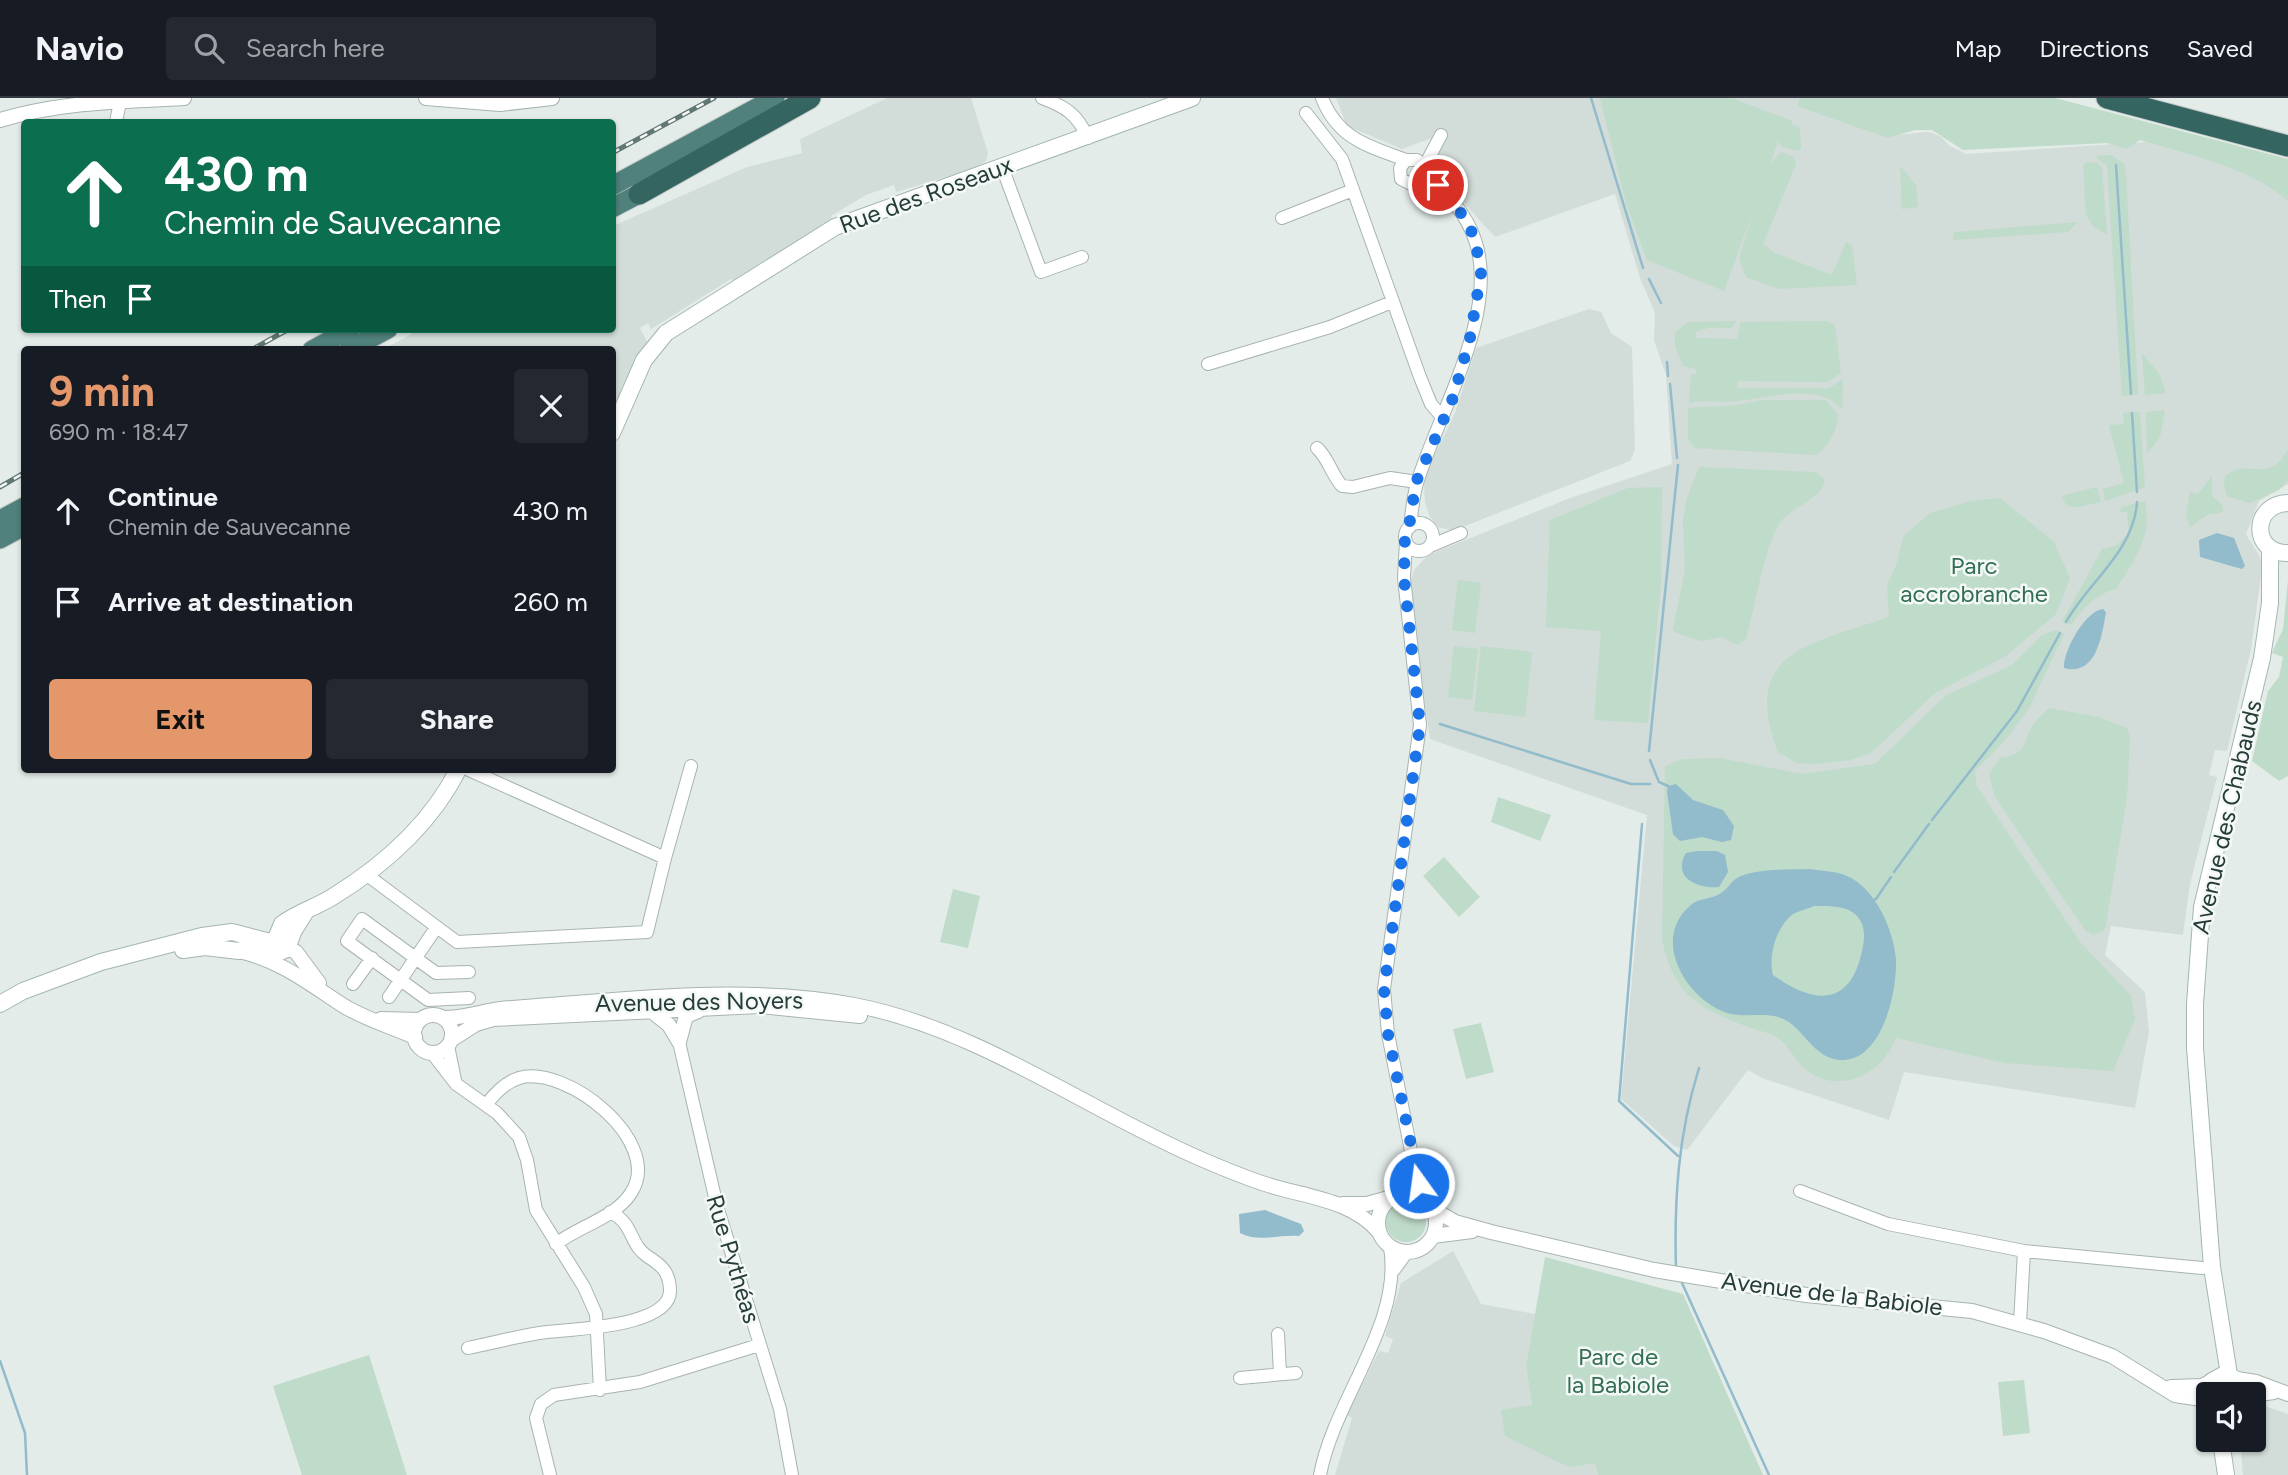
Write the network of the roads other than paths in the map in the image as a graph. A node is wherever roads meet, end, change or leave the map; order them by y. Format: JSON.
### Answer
{"nodes":[{"id":1,"x":184,"y":98,"type":"edge"},
{"id":2,"x":426,"y":98,"type":"edge"},
{"id":3,"x":552,"y":98,"type":"edge"},
{"id":4,"x":775,"y":98,"type":"edge"},
{"id":5,"x":810,"y":98,"type":"edge"},
{"id":6,"x":820,"y":98,"type":"edge"},
{"id":7,"x":1042,"y":98,"type":"edge"},
{"id":8,"x":1192,"y":98,"type":"edge"},
{"id":9,"x":1322,"y":98,"type":"edge"},
{"id":10,"x":2107,"y":98,"type":"edge"},
{"id":11,"x":126,"y":100,"type":"edge"},
{"id":12,"x":1306,"y":113,"type":"dead end"},
{"id":13,"x":117,"y":119,"type":"edge"},
{"id":14,"x":0,"y":120,"type":"edge"},
{"id":15,"x":1088,"y":138,"type":"junction"},
{"id":16,"x":1369,"y":146,"type":"junction"},
{"id":17,"x":2288,"y":146,"type":"edge"},
{"id":18,"x":1409,"y":160,"type":"junction"},
{"id":19,"x":1002,"y":167,"type":"junction"},
{"id":20,"x":1424,"y":170,"type":"junction"},
{"id":21,"x":1399,"y":173,"type":"junction"},
{"id":22,"x":1417,"y":183,"type":"junction"},
{"id":23,"x":616,"y":184,"type":"edge"},
{"id":24,"x":1353,"y":190,"type":"junction"},
{"id":25,"x":639,"y":194,"type":"junction"},
{"id":26,"x":1450,"y":198,"type":"junction"},
{"id":27,"x":616,"y":206,"type":"edge"},
{"id":28,"x":1282,"y":218,"type":"dead end"},
{"id":29,"x":1082,"y":257,"type":"dead end"},
{"id":30,"x":1392,"y":302,"type":"junction"},
{"id":31,"x":344,"y":333,"type":"edge"},
{"id":32,"x":381,"y":333,"type":"edge"},
{"id":33,"x":319,"y":346,"type":"edge"},
{"id":34,"x":356,"y":346,"type":"edge"},
{"id":35,"x":1208,"y":364,"type":"dead end"},
{"id":36,"x":1443,"y":418,"type":"junction"},
{"id":37,"x":616,"y":424,"type":"edge"},
{"id":38,"x":1317,"y":448,"type":"dead end"},
{"id":39,"x":1416,"y":487,"type":"junction"},
{"id":40,"x":2285,"y":501,"type":"edge"},
{"id":41,"x":21,"y":509,"type":"edge"},
{"id":42,"x":0,"y":520,"type":"edge"},
{"id":43,"x":1427,"y":526,"type":"junction"},
{"id":44,"x":1409,"y":527,"type":"junction"},
{"id":45,"x":21,"y":528,"type":"edge"},
{"id":46,"x":0,"y":539,"type":"edge"},
{"id":47,"x":1406,"y":541,"type":"junction"},
{"id":48,"x":1428,"y":547,"type":"junction"},
{"id":49,"x":2270,"y":548,"type":"junction"},
{"id":50,"x":2288,"y":553,"type":"edge"},
{"id":51,"x":2288,"y":559,"type":"edge"},
{"id":52,"x":1404,"y":578,"type":"junction"},
{"id":53,"x":2270,"y":603,"type":"junction"},
{"id":54,"x":691,"y":766,"type":"dead end"},
{"id":55,"x":456,"y":773,"type":"edge"},
{"id":56,"x":477,"y":773,"type":"edge"},
{"id":57,"x":665,"y":858,"type":"junction"},
{"id":58,"x":367,"y":875,"type":"junction"},
{"id":59,"x":436,"y":928,"type":"junction"},
{"id":60,"x":278,"y":948,"type":"junction"},
{"id":61,"x":239,"y":951,"type":"junction"},
{"id":62,"x":416,"y":956,"type":"junction"},
{"id":63,"x":372,"y":958,"type":"junction"},
{"id":64,"x":101,"y":962,"type":"junction"},
{"id":65,"x":284,"y":967,"type":"junction"},
{"id":66,"x":470,"y":972,"type":"dead end"},
{"id":67,"x":402,"y":979,"type":"junction"},
{"id":68,"x":353,"y":984,"type":"dead end"},
{"id":69,"x":331,"y":997,"type":"junction"},
{"id":70,"x":389,"y":998,"type":"dead end"},
{"id":71,"x":469,"y":998,"type":"dead end"},
{"id":72,"x":707,"y":1002,"type":"junction"},
{"id":73,"x":0,"y":1004,"type":"edge"},
{"id":74,"x":675,"y":1009,"type":"junction"},
{"id":75,"x":650,"y":1010,"type":"junction"},
{"id":76,"x":372,"y":1018,"type":"junction"},
{"id":77,"x":444,"y":1018,"type":"junction"},
{"id":78,"x":420,"y":1020,"type":"junction"},
{"id":79,"x":669,"y":1025,"type":"junction"},
{"id":80,"x":415,"y":1037,"type":"junction"},
{"id":81,"x":679,"y":1042,"type":"junction"},
{"id":82,"x":450,"y":1043,"type":"junction"},
{"id":83,"x":432,"y":1053,"type":"junction"},
{"id":84,"x":456,"y":1084,"type":"junction"},
{"id":85,"x":486,"y":1105,"type":"junction"},
{"id":86,"x":1413,"y":1161,"type":"junction"},
{"id":87,"x":1800,"y":1191,"type":"dead end"},
{"id":88,"x":1394,"y":1196,"type":"junction"},
{"id":89,"x":1339,"y":1204,"type":"junction"},
{"id":90,"x":1431,"y":1206,"type":"junction"},
{"id":91,"x":610,"y":1212,"type":"junction"},
{"id":92,"x":1379,"y":1232,"type":"junction"},
{"id":93,"x":1491,"y":1233,"type":"junction"},
{"id":94,"x":1433,"y":1236,"type":"junction"},
{"id":95,"x":556,"y":1244,"type":"junction"},
{"id":96,"x":1390,"y":1247,"type":"junction"},
{"id":97,"x":2024,"y":1251,"type":"junction"},
{"id":98,"x":1407,"y":1252,"type":"junction"},
{"id":99,"x":2202,"y":1268,"type":"dead end"},
{"id":100,"x":1394,"y":1270,"type":"junction"},
{"id":101,"x":2020,"y":1323,"type":"junction"},
{"id":102,"x":597,"y":1329,"type":"junction"},
{"id":103,"x":1278,"y":1334,"type":"dead end"},
{"id":104,"x":759,"y":1345,"type":"junction"},
{"id":105,"x":468,"y":1348,"type":"dead end"},
{"id":106,"x":1296,"y":1373,"type":"dead end"},
{"id":107,"x":1280,"y":1374,"type":"junction"},
{"id":108,"x":1240,"y":1378,"type":"dead end"},
{"id":109,"x":2224,"y":1382,"type":"edge"},
{"id":110,"x":2162,"y":1385,"type":"junction"},
{"id":111,"x":2266,"y":1386,"type":"edge"},
{"id":112,"x":2196,"y":1387,"type":"edge"},
{"id":113,"x":600,"y":1390,"type":"junction"},
{"id":114,"x":2287,"y":1393,"type":"edge"},
{"id":115,"x":2266,"y":1394,"type":"edge"},
{"id":116,"x":2196,"y":1398,"type":"edge"},
{"id":117,"x":2223,"y":1452,"type":"edge"},
{"id":118,"x":2231,"y":1452,"type":"edge"},
{"id":119,"x":550,"y":1475,"type":"edge"},
{"id":120,"x":792,"y":1475,"type":"edge"},
{"id":121,"x":1320,"y":1475,"type":"edge"},
{"id":122,"x":2226,"y":1475,"type":"edge"},
{"id":123,"x":2233,"y":1475,"type":"edge"}],
"edges":[{"from":1,"to":11,"type":"street"},
{"from":2,"to":3,"type":"street"},
{"from":4,"to":23,"type":"highway"},
{"from":5,"to":25,"type":"highway"},
{"from":6,"to":25,"type":"highway"},
{"from":7,"to":15,"type":"street"},
{"from":8,"to":15,"type":"main road","name":"Rue des Roseaux"},
{"from":9,"to":16,"type":"street"},
{"from":10,"to":17,"type":"highway"},
{"from":11,"to":13,"type":"street"},
{"from":11,"to":14,"type":"street"},
{"from":12,"to":24,"type":"street"},
{"from":15,"to":19,"type":"main road","name":"Rue des Roseaux"},
{"from":16,"to":18,"type":"street"},
{"from":16,"to":21,"type":"street"},
{"from":18,"to":20,"type":"street"},
{"from":18,"to":20,"type":"street"},
{"from":18,"to":21,"type":"street"},
{"from":19,"to":29,"type":"street"},
{"from":19,"to":37,"type":"main road","name":"Rue des Roseaux"},
{"from":20,"to":22,"type":"street"},
{"from":20,"to":26,"type":"street"},
{"from":21,"to":22,"type":"street"},
{"from":22,"to":26,"type":"street"},
{"from":24,"to":28,"type":"street"},
{"from":24,"to":30,"type":"street"},
{"from":25,"to":27,"type":"highway"},
{"from":26,"to":36,"type":"street"},
{"from":30,"to":35,"type":"street"},
{"from":30,"to":36,"type":"street"},
{"from":31,"to":33,"type":"highway"},
{"from":32,"to":34,"type":"highway"},
{"from":36,"to":39,"type":"street"},
{"from":38,"to":39,"type":"street"},
{"from":39,"to":43,"type":"street"},
{"from":39,"to":44,"type":"street"},
{"from":40,"to":49,"type":"main road","name":"Avenue des Chabauds"},
{"from":41,"to":42,"type":"highway"},
{"from":43,"to":44,"type":"street"},
{"from":43,"to":48,"type":"street"},
{"from":43,"to":48,"type":"street"},
{"from":44,"to":47,"type":"street"},
{"from":45,"to":46,"type":"highway"},
{"from":47,"to":48,"type":"street"},
{"from":47,"to":52,"type":"street"},
{"from":48,"to":52,"type":"street"},
{"from":49,"to":50,"type":"main road"},
{"from":49,"to":53,"type":"main road","name":"Avenue des Chabauds"},
{"from":51,"to":53,"type":"main road","name":"Avenue des Chabauds"},
{"from":52,"to":86,"type":"street"},
{"from":53,"to":109,"type":"main road","name":"Avenue des Chabauds"},
{"from":54,"to":57,"type":"street"},
{"from":55,"to":58,"type":"main road"},
{"from":56,"to":57,"type":"street"},
{"from":57,"to":59,"type":"street"},
{"from":58,"to":59,"type":"street"},
{"from":58,"to":60,"type":"main road"},
{"from":59,"to":62,"type":"street"},
{"from":60,"to":61,"type":"main road"},
{"from":60,"to":64,"type":"main road"},
{"from":60,"to":65,"type":"street"},
{"from":60,"to":69,"type":"street"},
{"from":61,"to":64,"type":"main road"},
{"from":61,"to":65,"type":"street"},
{"from":62,"to":63,"type":"street"},
{"from":62,"to":66,"type":"street"},
{"from":62,"to":67,"type":"street"},
{"from":63,"to":67,"type":"street"},
{"from":63,"to":68,"type":"street"},
{"from":64,"to":73,"type":"main road"},
{"from":65,"to":69,"type":"street"},
{"from":67,"to":70,"type":"street"},
{"from":67,"to":71,"type":"street"},
{"from":69,"to":76,"type":"street"},
{"from":72,"to":74,"type":"street","name":"Avenue des Noyers"},
{"from":72,"to":77,"type":"street","name":"Avenue des Noyers"},
{"from":72,"to":81,"type":"street"},
{"from":72,"to":89,"type":"street","name":"Avenue des Noyers"},
{"from":74,"to":75,"type":"street","name":"Avenue des Noyers"},
{"from":74,"to":79,"type":"street"},
{"from":75,"to":79,"type":"street"},
{"from":75,"to":82,"type":"street","name":"Avenue des Noyers"},
{"from":76,"to":78,"type":"street"},
{"from":76,"to":80,"type":"street"},
{"from":77,"to":78,"type":"street"},
{"from":77,"to":82,"type":"street"},
{"from":78,"to":80,"type":"street"},
{"from":79,"to":81,"type":"street"},
{"from":80,"to":83,"type":"street"},
{"from":81,"to":104,"type":"street","name":"Rue Pythéas"},
{"from":82,"to":83,"type":"street"},
{"from":82,"to":84,"type":"street"},
{"from":83,"to":84,"type":"street"},
{"from":84,"to":85,"type":"street"},
{"from":85,"to":91,"type":"street"},
{"from":85,"to":95,"type":"street"},
{"from":86,"to":88,"type":"street"},
{"from":86,"to":90,"type":"street"},
{"from":87,"to":97,"type":"street"},
{"from":88,"to":89,"type":"street","name":"Avenue des Noyers"},
{"from":88,"to":90,"type":"street"},
{"from":88,"to":92,"type":"street"},
{"from":89,"to":92,"type":"street","name":"Avenue des Noyers"},
{"from":90,"to":93,"type":"street","name":"Avenue de la Babiole"},
{"from":90,"to":94,"type":"street"},
{"from":91,"to":95,"type":"street"},
{"from":91,"to":102,"type":"street"},
{"from":92,"to":96,"type":"street"},
{"from":93,"to":94,"type":"street","name":"Avenue de la Babiole"},
{"from":93,"to":101,"type":"street","name":"Avenue de la Babiole"},
{"from":94,"to":98,"type":"street"},
{"from":95,"to":102,"type":"street"},
{"from":96,"to":98,"type":"street"},
{"from":96,"to":100,"type":"street"},
{"from":97,"to":99,"type":"street"},
{"from":97,"to":101,"type":"street"},
{"from":98,"to":100,"type":"street"},
{"from":100,"to":121,"type":"street"},
{"from":101,"to":110,"type":"street","name":"Avenue de la Babiole"},
{"from":102,"to":105,"type":"street"},
{"from":102,"to":113,"type":"street"},
{"from":103,"to":107,"type":"street"},
{"from":104,"to":113,"type":"street"},
{"from":104,"to":120,"type":"street","name":"Rue Pythéas"},
{"from":106,"to":107,"type":"street"},
{"from":107,"to":108,"type":"street"},
{"from":110,"to":112,"type":"street","name":"Avenue de la Babiole"},
{"from":110,"to":116,"type":"street","name":"Avenue de la Babiole"},
{"from":111,"to":114,"type":"street"},
{"from":113,"to":119,"type":"street"},
{"from":114,"to":115,"type":"street"},
{"from":117,"to":122,"type":"main road"},
{"from":118,"to":123,"type":"main road"}]}
